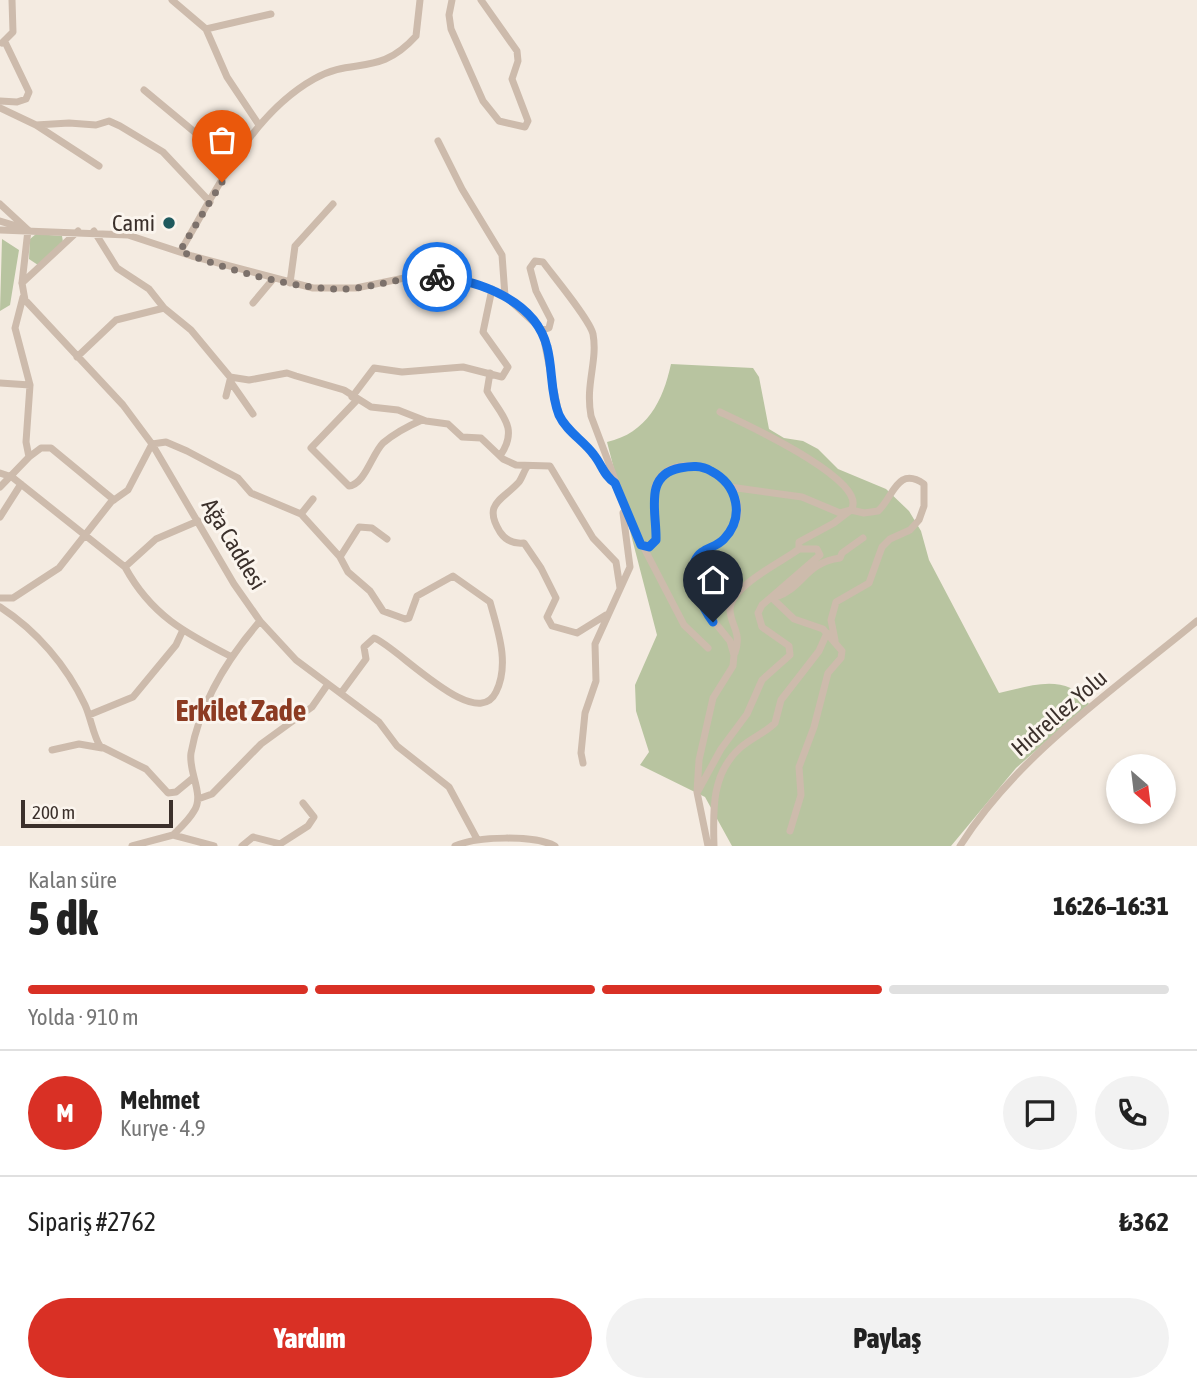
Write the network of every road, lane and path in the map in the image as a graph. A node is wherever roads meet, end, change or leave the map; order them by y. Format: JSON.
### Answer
{"nodes":[{"id":1,"x":12,"y":0,"type":"edge"},
{"id":2,"x":172,"y":0,"type":"edge"},
{"id":3,"x":420,"y":0,"type":"edge"},
{"id":4,"x":453,"y":0,"type":"edge"},
{"id":5,"x":481,"y":0,"type":"edge"},
{"id":6,"x":271,"y":13,"type":"dead end"},
{"id":7,"x":206,"y":29,"type":"junction"},
{"id":8,"x":2,"y":43,"type":"edge"},
{"id":9,"x":144,"y":90,"type":"dead end"},
{"id":10,"x":0,"y":101,"type":"edge"},
{"id":11,"x":0,"y":108,"type":"edge"},
{"id":12,"x":36,"y":125,"type":"junction"},
{"id":13,"x":259,"y":125,"type":"junction"},
{"id":14,"x":438,"y":141,"type":"dead end"},
{"id":15,"x":233,"y":164,"type":"junction"},
{"id":16,"x":99,"y":166,"type":"dead end"},
{"id":17,"x":210,"y":202,"type":"junction"},
{"id":18,"x":0,"y":204,"type":"edge"},
{"id":19,"x":333,"y":204,"type":"dead end"},
{"id":20,"x":0,"y":221,"type":"edge"},
{"id":21,"x":0,"y":230,"type":"edge"},
{"id":22,"x":27,"y":230,"type":"junction"},
{"id":23,"x":78,"y":231,"type":"junction"},
{"id":24,"x":94,"y":231,"type":"junction"},
{"id":25,"x":180,"y":251,"type":"junction"},
{"id":26,"x":274,"y":278,"type":"junction"},
{"id":27,"x":22,"y":283,"type":"junction"},
{"id":28,"x":290,"y":283,"type":"junction"},
{"id":29,"x":492,"y":289,"type":"junction"},
{"id":30,"x":23,"y":296,"type":"junction"},
{"id":31,"x":505,"y":296,"type":"junction"},
{"id":32,"x":253,"y":303,"type":"dead end"},
{"id":33,"x":164,"y":308,"type":"junction"},
{"id":34,"x":540,"y":329,"type":"junction"},
{"id":35,"x":77,"y":357,"type":"junction"},
{"id":36,"x":490,"y":373,"type":"junction"},
{"id":37,"x":230,"y":379,"type":"junction"},
{"id":38,"x":0,"y":383,"type":"edge"},
{"id":39,"x":30,"y":385,"type":"junction"},
{"id":40,"x":226,"y":396,"type":"dead end"},
{"id":41,"x":355,"y":399,"type":"junction"},
{"id":42,"x":720,"y":412,"type":"dead end"},
{"id":43,"x":253,"y":414,"type":"dead end"},
{"id":44,"x":423,"y":420,"type":"junction"},
{"id":45,"x":152,"y":444,"type":"junction"},
{"id":46,"x":500,"y":456,"type":"junction"},
{"id":47,"x":29,"y":457,"type":"junction"},
{"id":48,"x":527,"y":467,"type":"junction"},
{"id":49,"x":0,"y":473,"type":"edge"},
{"id":50,"x":12,"y":477,"type":"junction"},
{"id":51,"x":615,"y":483,"type":"junction"},
{"id":52,"x":22,"y":484,"type":"junction"},
{"id":53,"x":0,"y":486,"type":"edge"},
{"id":54,"x":730,"y":487,"type":"junction"},
{"id":55,"x":313,"y":499,"type":"dead end"},
{"id":56,"x":621,"y":499,"type":"junction"},
{"id":57,"x":114,"y":500,"type":"junction"},
{"id":58,"x":851,"y":510,"type":"junction"},
{"id":59,"x":301,"y":514,"type":"junction"},
{"id":60,"x":0,"y":517,"type":"edge"},
{"id":61,"x":198,"y":522,"type":"junction"},
{"id":62,"x":87,"y":535,"type":"junction"},
{"id":63,"x":863,"y":538,"type":"dead end"},
{"id":64,"x":387,"y":539,"type":"dead end"},
{"id":65,"x":643,"y":546,"type":"junction"},
{"id":66,"x":799,"y":549,"type":"junction"},
{"id":67,"x":340,"y":557,"type":"junction"},
{"id":68,"x":125,"y":567,"type":"junction"},
{"id":69,"x":620,"y":588,"type":"junction"},
{"id":70,"x":0,"y":598,"type":"edge"},
{"id":71,"x":772,"y":598,"type":"junction"},
{"id":72,"x":0,"y":607,"type":"edge"},
{"id":73,"x":608,"y":615,"type":"junction"},
{"id":74,"x":260,"y":621,"type":"junction"},
{"id":75,"x":1197,"y":621,"type":"edge"},
{"id":76,"x":182,"y":632,"type":"junction"},
{"id":77,"x":827,"y":633,"type":"junction"},
{"id":78,"x":835,"y":640,"type":"junction"},
{"id":79,"x":708,"y":648,"type":"dead end"},
{"id":80,"x":734,"y":655,"type":"junction"},
{"id":81,"x":232,"y":657,"type":"junction"},
{"id":82,"x":328,"y":684,"type":"junction"},
{"id":83,"x":341,"y":693,"type":"junction"},
{"id":84,"x":89,"y":715,"type":"junction"},
{"id":85,"x":102,"y":748,"type":"junction"},
{"id":86,"x":52,"y":750,"type":"dead end"},
{"id":87,"x":583,"y":763,"type":"dead end"},
{"id":88,"x":193,"y":778,"type":"junction"},
{"id":89,"x":698,"y":792,"type":"junction"},
{"id":90,"x":198,"y":799,"type":"junction"},
{"id":91,"x":303,"y":803,"type":"dead end"},
{"id":92,"x":790,"y":831,"type":"dead end"},
{"id":93,"x":173,"y":835,"type":"junction"},
{"id":94,"x":477,"y":839,"type":"junction"},
{"id":95,"x":281,"y":845,"type":"edge"},
{"id":96,"x":132,"y":846,"type":"edge"},
{"id":97,"x":214,"y":846,"type":"edge"},
{"id":98,"x":242,"y":846,"type":"edge"},
{"id":99,"x":455,"y":846,"type":"edge"},
{"id":100,"x":555,"y":846,"type":"edge"},
{"id":101,"x":708,"y":846,"type":"edge"},
{"id":102,"x":714,"y":846,"type":"edge"},
{"id":103,"x":960,"y":846,"type":"edge"}],
"edges":[{"from":1,"to":8,"type":"street"},
{"from":2,"to":7,"type":"street"},
{"from":3,"to":13,"type":"street"},
{"from":4,"to":5,"type":"street"},
{"from":6,"to":7,"type":"street"},
{"from":7,"to":13,"type":"street"},
{"from":8,"to":10,"type":"street"},
{"from":9,"to":15,"type":"street"},
{"from":11,"to":12,"type":"street"},
{"from":12,"to":16,"type":"street"},
{"from":12,"to":17,"type":"street"},
{"from":13,"to":15,"type":"street"},
{"from":14,"to":31,"type":"street"},
{"from":15,"to":17,"type":"street"},
{"from":17,"to":25,"type":"street"},
{"from":18,"to":22,"type":"street"},
{"from":19,"to":28,"type":"street"},
{"from":20,"to":22,"type":"street"},
{"from":21,"to":22,"type":"street"},
{"from":22,"to":23,"type":"street"},
{"from":22,"to":27,"type":"street"},
{"from":23,"to":24,"type":"street"},
{"from":23,"to":27,"type":"street"},
{"from":24,"to":25,"type":"street"},
{"from":24,"to":33,"type":"street"},
{"from":25,"to":26,"type":"street"},
{"from":26,"to":28,"type":"street"},
{"from":26,"to":32,"type":"street"},
{"from":27,"to":30,"type":"street"},
{"from":28,"to":29,"type":"street"},
{"from":29,"to":31,"type":"street"},
{"from":29,"to":36,"type":"street"},
{"from":30,"to":35,"type":"street","name":"Ağa Caddesi"},
{"from":30,"to":39,"type":"street"},
{"from":31,"to":34,"type":"street"},
{"from":33,"to":35,"type":"street"},
{"from":33,"to":37,"type":"street"},
{"from":34,"to":51,"type":"street"},
{"from":34,"to":51,"type":"street"},
{"from":35,"to":45,"type":"street","name":"Ağa Caddesi"},
{"from":36,"to":41,"type":"street"},
{"from":36,"to":46,"type":"street"},
{"from":37,"to":40,"type":"street"},
{"from":37,"to":41,"type":"street"},
{"from":37,"to":43,"type":"street"},
{"from":38,"to":39,"type":"street"},
{"from":39,"to":47,"type":"street"},
{"from":41,"to":44,"type":"street"},
{"from":41,"to":44,"type":"street"},
{"from":42,"to":58,"type":"street"},
{"from":44,"to":46,"type":"street"},
{"from":45,"to":57,"type":"street"},
{"from":45,"to":59,"type":"street"},
{"from":45,"to":61,"type":"street","name":"Ağa Caddesi"},
{"from":46,"to":48,"type":"street"},
{"from":47,"to":50,"type":"street"},
{"from":47,"to":57,"type":"street"},
{"from":48,"to":69,"type":"street"},
{"from":48,"to":73,"type":"street"},
{"from":49,"to":50,"type":"street"},
{"from":50,"to":52,"type":"street"},
{"from":50,"to":53,"type":"street"},
{"from":51,"to":56,"type":"street"},
{"from":52,"to":60,"type":"street"},
{"from":52,"to":62,"type":"street"},
{"from":54,"to":58,"type":"street"},
{"from":54,"to":65,"type":"street"},
{"from":54,"to":80,"type":"street"},
{"from":55,"to":59,"type":"street"},
{"from":56,"to":65,"type":"street"},
{"from":56,"to":69,"type":"street"},
{"from":57,"to":62,"type":"street"},
{"from":58,"to":66,"type":"street"},
{"from":58,"to":78,"type":"street"},
{"from":59,"to":67,"type":"street"},
{"from":61,"to":68,"type":"street"},
{"from":61,"to":74,"type":"street","name":"Ağa Caddesi"},
{"from":62,"to":68,"type":"street"},
{"from":62,"to":70,"type":"street"},
{"from":63,"to":71,"type":"street"},
{"from":64,"to":67,"type":"street"},
{"from":65,"to":79,"type":"street"},
{"from":66,"to":71,"type":"street"},
{"from":66,"to":80,"type":"street"},
{"from":67,"to":83,"type":"street"},
{"from":68,"to":76,"type":"street"},
{"from":69,"to":73,"type":"street"},
{"from":71,"to":77,"type":"street"},
{"from":71,"to":89,"type":"street"},
{"from":72,"to":84,"type":"street"},
{"from":73,"to":87,"type":"street"},
{"from":74,"to":81,"type":"street"},
{"from":74,"to":82,"type":"street","name":"Ağa Caddesi"},
{"from":75,"to":103,"type":"street","name":"Hıdrellez Yolu"},
{"from":76,"to":81,"type":"street"},
{"from":76,"to":84,"type":"street"},
{"from":77,"to":78,"type":"street"},
{"from":77,"to":102,"type":"street"},
{"from":78,"to":92,"type":"street"},
{"from":80,"to":89,"type":"street"},
{"from":81,"to":88,"type":"street"},
{"from":82,"to":83,"type":"street","name":"Ağa Caddesi"},
{"from":82,"to":90,"type":"street"},
{"from":83,"to":94,"type":"street","name":"Ağa Caddesi"},
{"from":84,"to":85,"type":"street"},
{"from":85,"to":86,"type":"street"},
{"from":85,"to":88,"type":"street"},
{"from":88,"to":90,"type":"street"},
{"from":89,"to":101,"type":"street"},
{"from":90,"to":93,"type":"street"},
{"from":91,"to":95,"type":"street"},
{"from":93,"to":96,"type":"street"},
{"from":93,"to":97,"type":"street"},
{"from":94,"to":99,"type":"street"},
{"from":94,"to":100,"type":"street"},
{"from":95,"to":98,"type":"street"}]}
